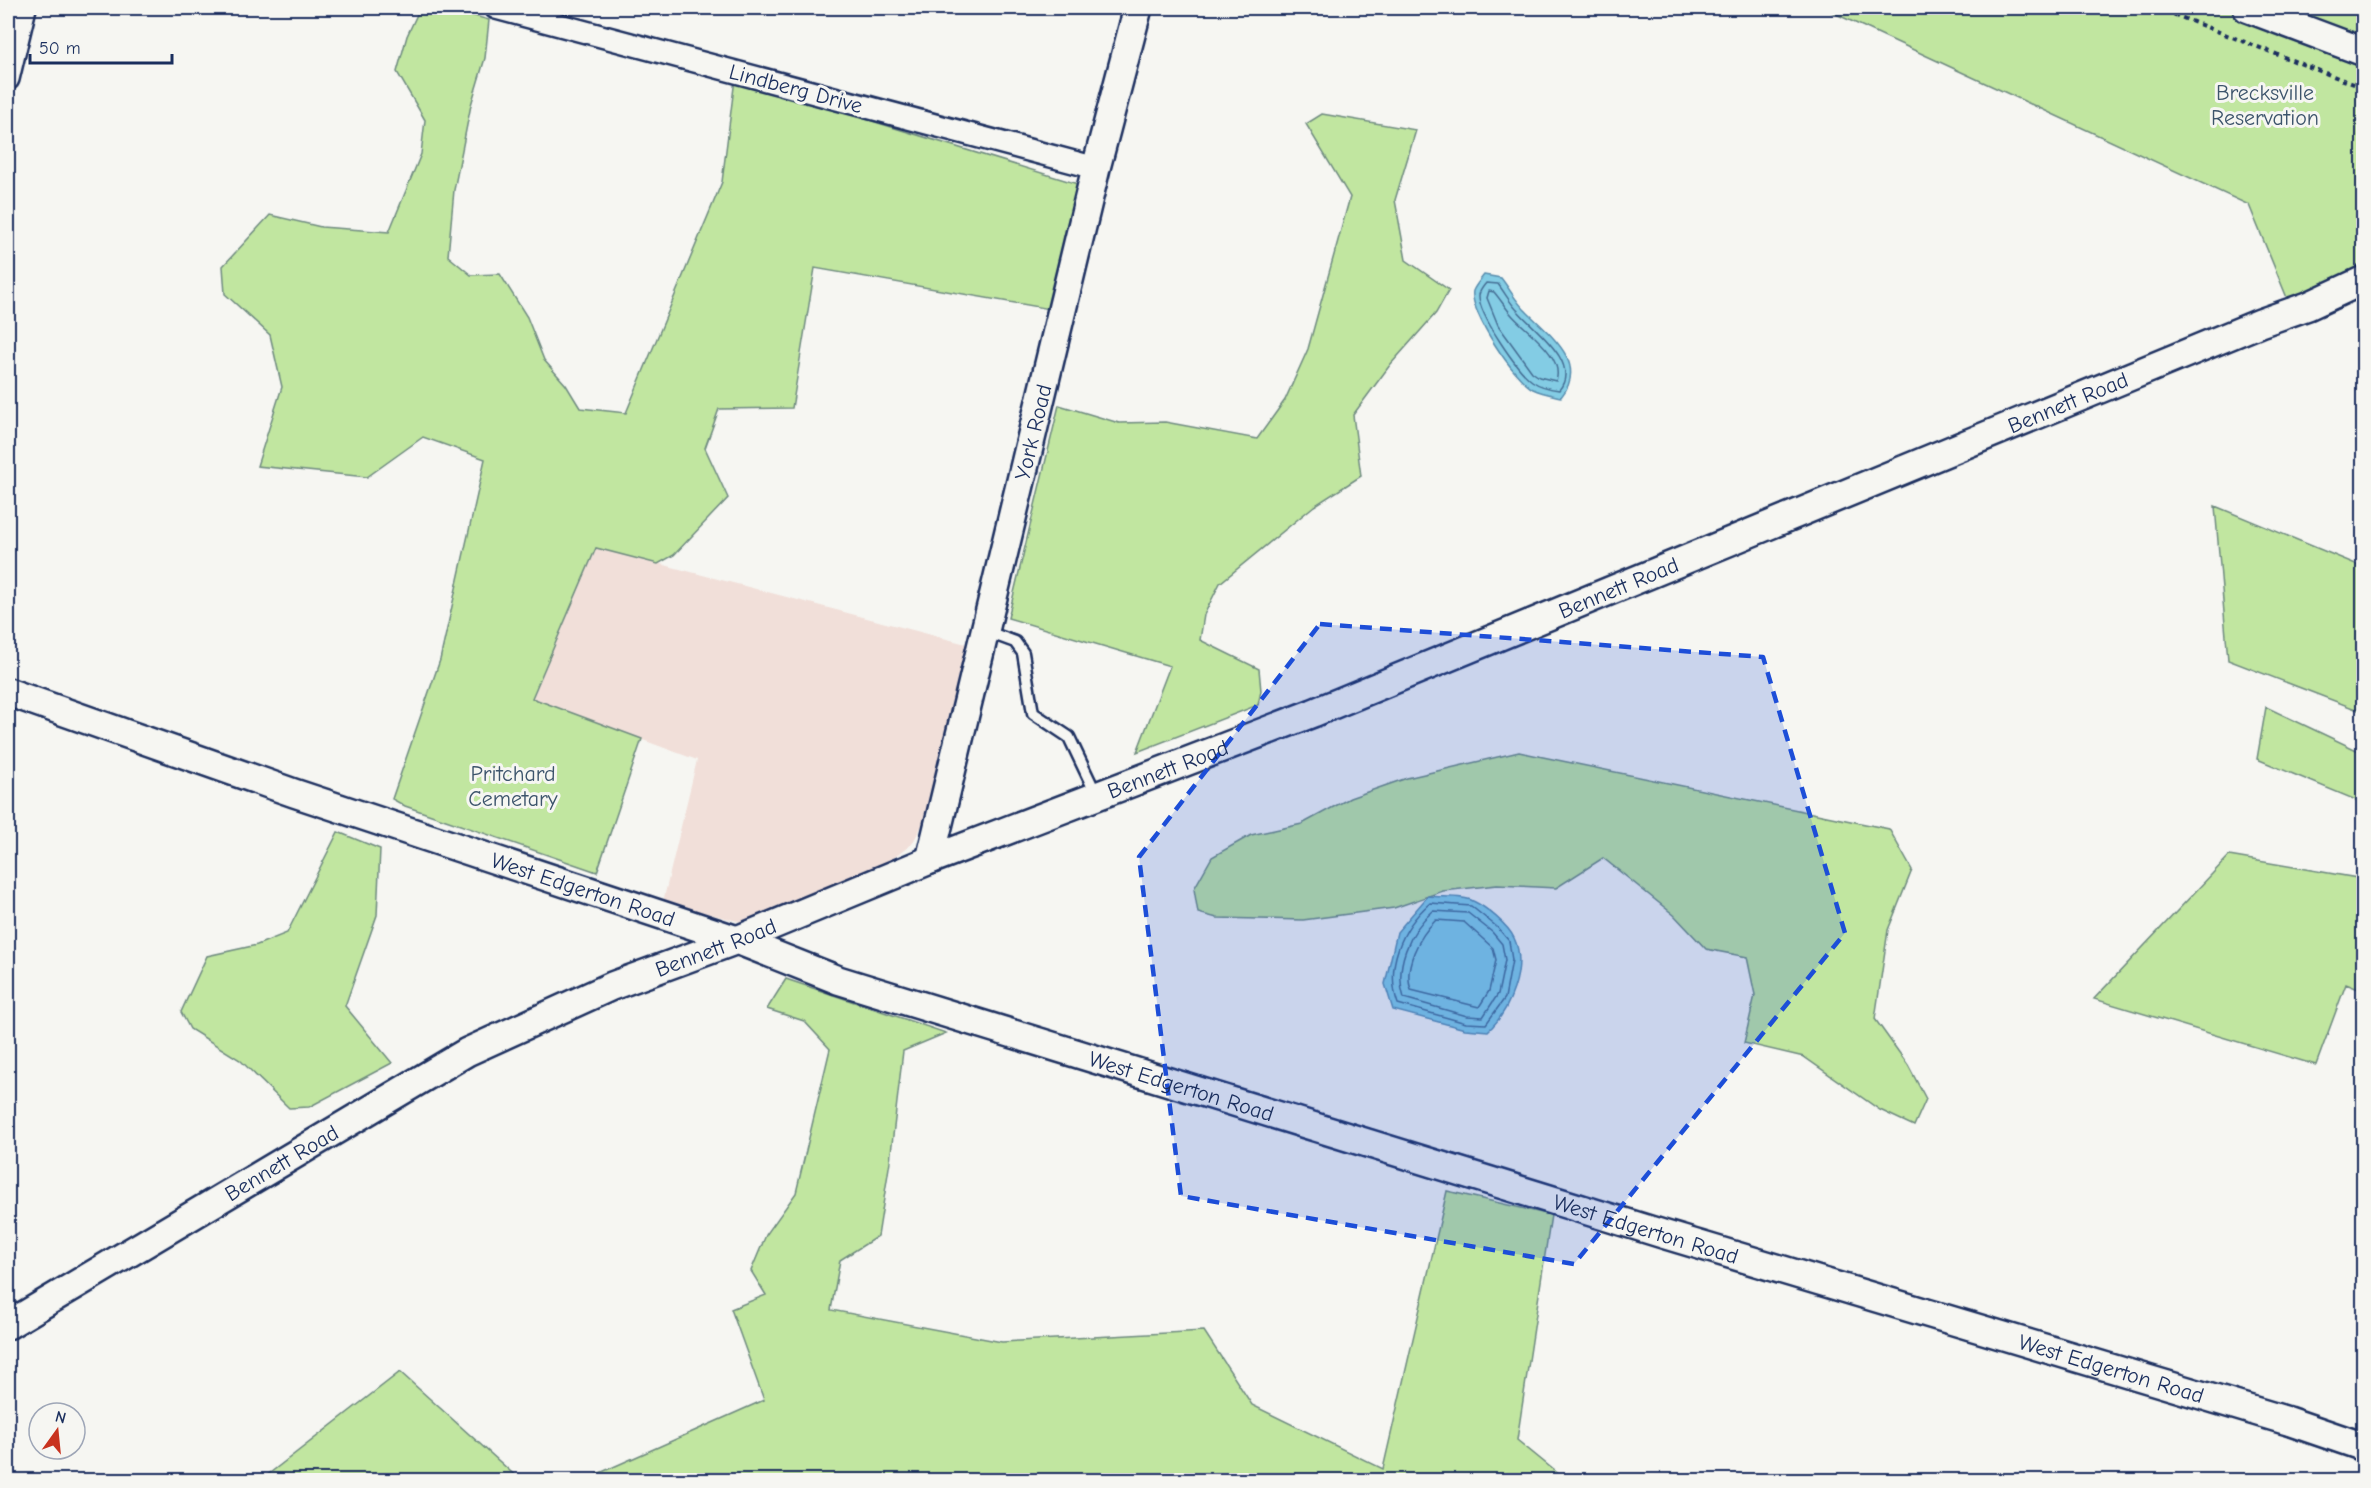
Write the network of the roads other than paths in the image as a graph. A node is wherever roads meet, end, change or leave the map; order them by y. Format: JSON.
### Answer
{"nodes":[{"id":1,"x":26,"y":8,"type":"edge"},
{"id":2,"x":496,"y":8,"type":"edge"},
{"id":3,"x":1138,"y":8,"type":"edge"},
{"id":4,"x":2247,"y":8,"type":"edge"},
{"id":5,"x":2364,"y":52,"type":"edge"},
{"id":6,"x":8,"y":79,"type":"edge"},
{"id":7,"x":1096,"y":168,"type":"junction"},
{"id":8,"x":2364,"y":280,"type":"edge"},
{"id":9,"x":985,"y":631,"type":"junction"},
{"id":10,"x":8,"y":692,"type":"edge"},
{"id":11,"x":1097,"y":796,"type":"junction"},
{"id":12,"x":930,"y":860,"type":"junction"},
{"id":13,"x":737,"y":940,"type":"junction"},
{"id":14,"x":8,"y":1325,"type":"edge"},
{"id":15,"x":2364,"y":1447,"type":"edge"}],
"edges":[{"from":1,"to":6,"type":"street"},
{"from":2,"to":7,"type":"street","name":"Lindberg Drive"},
{"from":3,"to":7,"type":"street","name":"York Road"},
{"from":4,"to":5,"type":"street"},
{"from":7,"to":9,"type":"street","name":"York Road"},
{"from":8,"to":11,"type":"street","name":"Bennett Road"},
{"from":9,"to":11,"type":"lane"},
{"from":9,"to":12,"type":"street","name":"York Road"},
{"from":10,"to":13,"type":"street","name":"West Edgerton Road"},
{"from":11,"to":12,"type":"street","name":"Bennett Road"},
{"from":12,"to":13,"type":"street","name":"Bennett Road"},
{"from":13,"to":14,"type":"street","name":"Bennett Road"},
{"from":13,"to":15,"type":"street","name":"West Edgerton Road"}]}
